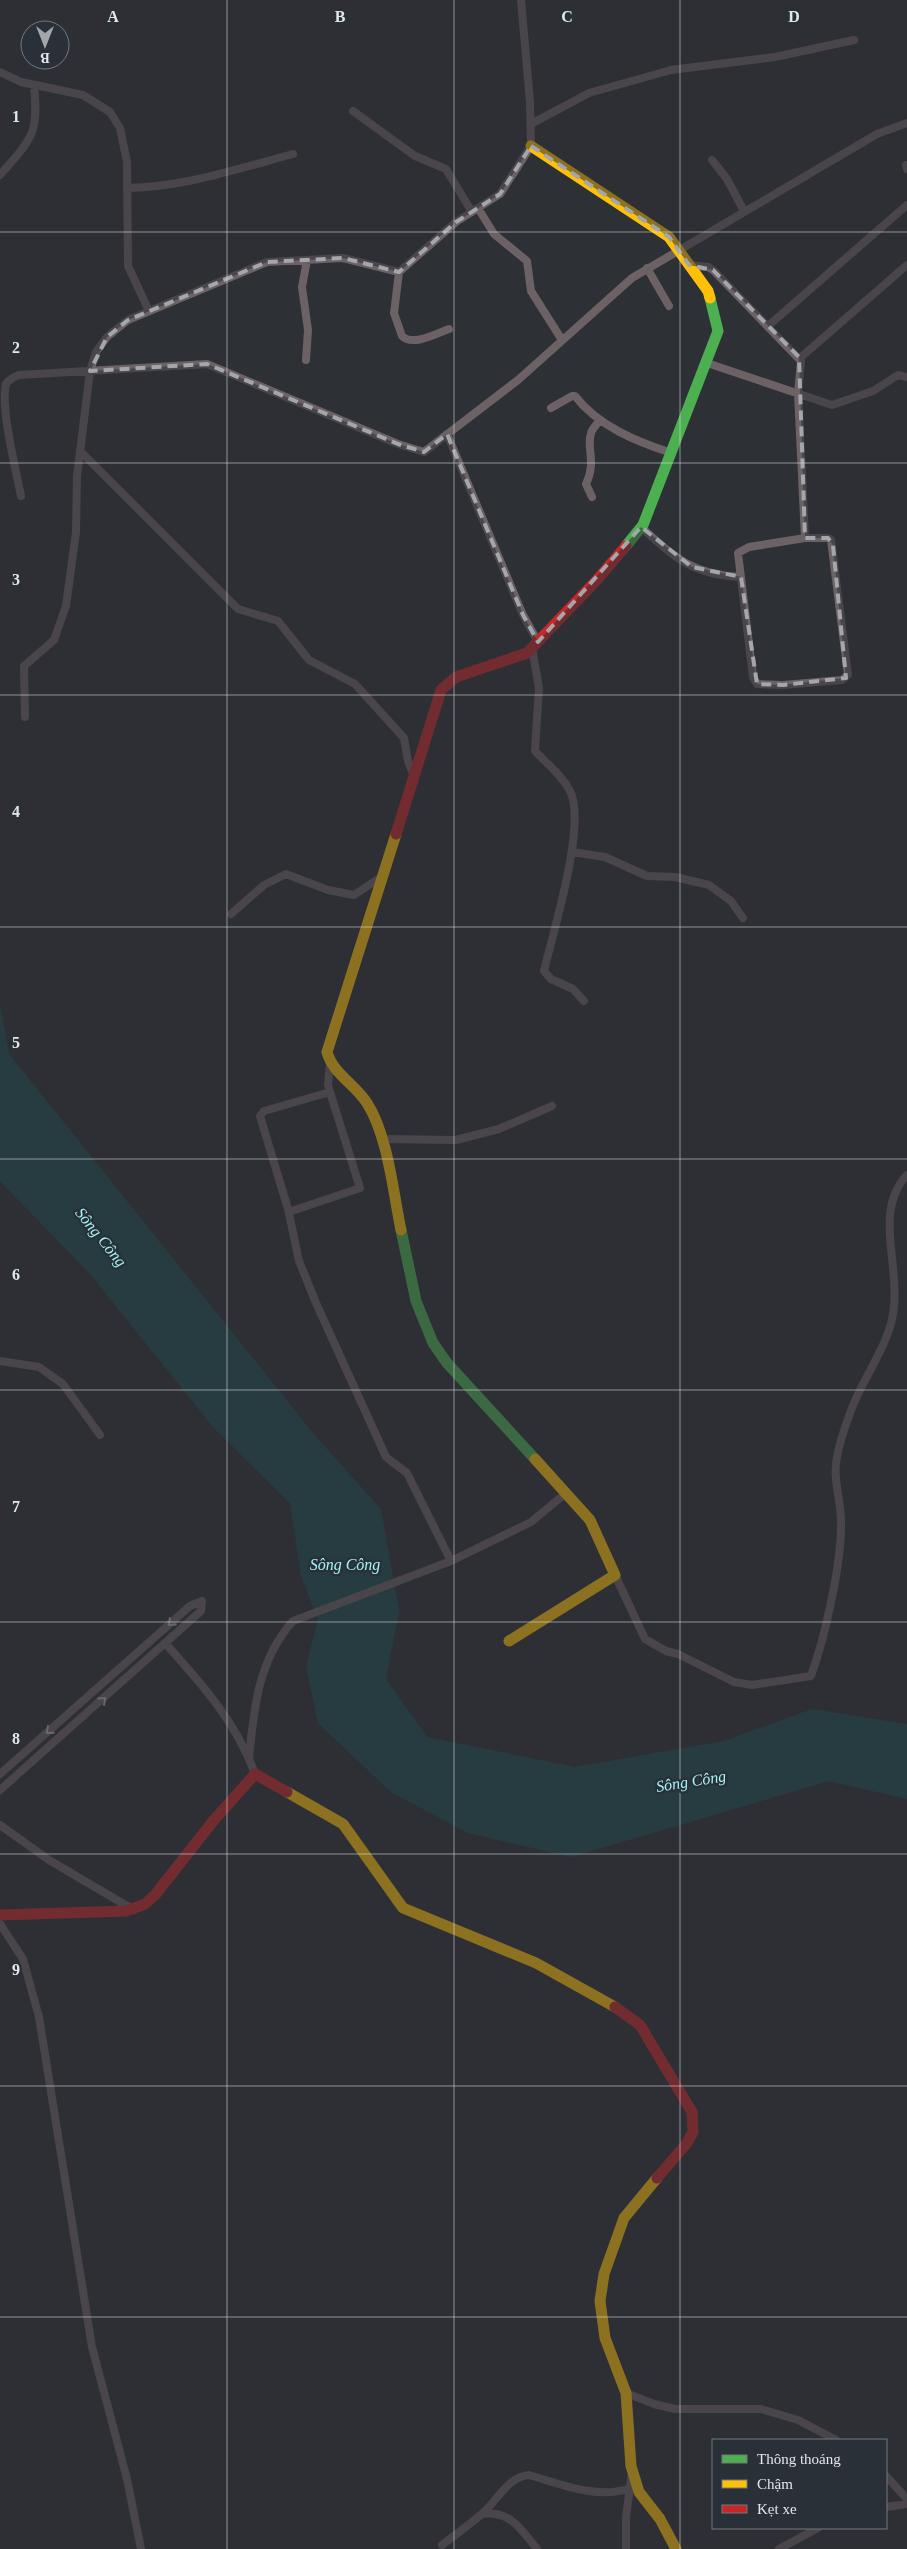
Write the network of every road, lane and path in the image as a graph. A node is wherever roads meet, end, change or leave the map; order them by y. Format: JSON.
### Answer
{"nodes":[{"id":1,"x":521,"y":0,"type":"edge"},
{"id":2,"x":854,"y":40,"type":"dead end"},
{"id":3,"x":0,"y":72,"type":"edge"},
{"id":4,"x":34,"y":85,"type":"junction"},
{"id":5,"x":353,"y":112,"type":"dead end"},
{"id":6,"x":907,"y":123,"type":"edge"},
{"id":7,"x":531,"y":124,"type":"junction"},
{"id":8,"x":531,"y":146,"type":"junction"},
{"id":9,"x":293,"y":154,"type":"dead end"},
{"id":10,"x":712,"y":160,"type":"dead end"},
{"id":11,"x":0,"y":175,"type":"edge"},
{"id":12,"x":127,"y":188,"type":"junction"},
{"id":13,"x":907,"y":205,"type":"edge"},
{"id":14,"x":475,"y":210,"type":"junction"},
{"id":15,"x":744,"y":211,"type":"junction"},
{"id":16,"x":678,"y":250,"type":"junction"},
{"id":17,"x":307,"y":260,"type":"junction"},
{"id":18,"x":690,"y":265,"type":"junction"},
{"id":19,"x":907,"y":265,"type":"edge"},
{"id":20,"x":647,"y":268,"type":"junction"},
{"id":21,"x":399,"y":272,"type":"junction"},
{"id":22,"x":669,"y":306,"type":"dead end"},
{"id":23,"x":148,"y":311,"type":"junction"},
{"id":24,"x":768,"y":326,"type":"junction"},
{"id":25,"x":449,"y":329,"type":"dead end"},
{"id":26,"x":562,"y":340,"type":"junction"},
{"id":27,"x":800,"y":358,"type":"junction"},
{"id":28,"x":306,"y":360,"type":"dead end"},
{"id":29,"x":707,"y":363,"type":"junction"},
{"id":30,"x":90,"y":371,"type":"junction"},
{"id":31,"x":907,"y":376,"type":"edge"},
{"id":32,"x":798,"y":393,"type":"junction"},
{"id":33,"x":551,"y":408,"type":"dead end"},
{"id":34,"x":600,"y":420,"type":"junction"},
{"id":35,"x":447,"y":434,"type":"junction"},
{"id":36,"x":80,"y":451,"type":"junction"},
{"id":37,"x":672,"y":453,"type":"junction"},
{"id":38,"x":21,"y":496,"type":"dead end"},
{"id":39,"x":592,"y":497,"type":"dead end"},
{"id":40,"x":641,"y":527,"type":"junction"},
{"id":41,"x":805,"y":538,"type":"junction"},
{"id":42,"x":741,"y":577,"type":"junction"},
{"id":43,"x":535,"y":645,"type":"junction"},
{"id":44,"x":25,"y":717,"type":"dead end"},
{"id":45,"x":414,"y":776,"type":"junction"},
{"id":46,"x":572,"y":852,"type":"junction"},
{"id":47,"x":383,"y":875,"type":"junction"},
{"id":48,"x":231,"y":914,"type":"dead end"},
{"id":49,"x":743,"y":918,"type":"dead end"},
{"id":50,"x":584,"y":1001,"type":"dead end"},
{"id":51,"x":330,"y":1064,"type":"junction"},
{"id":52,"x":330,"y":1092,"type":"junction"},
{"id":53,"x":552,"y":1106,"type":"dead end"},
{"id":54,"x":382,"y":1139,"type":"junction"},
{"id":55,"x":907,"y":1175,"type":"edge"},
{"id":56,"x":289,"y":1212,"type":"junction"},
{"id":57,"x":0,"y":1361,"type":"edge"},
{"id":58,"x":100,"y":1435,"type":"dead end"},
{"id":59,"x":566,"y":1493,"type":"junction"},
{"id":60,"x":451,"y":1562,"type":"junction"},
{"id":61,"x":615,"y":1575,"type":"junction"},
{"id":62,"x":509,"y":1641,"type":"dead end"},
{"id":63,"x":165,"y":1643,"type":"junction"},
{"id":64,"x":249,"y":1758,"type":"junction"},
{"id":65,"x":0,"y":1774,"type":"edge"},
{"id":66,"x":255,"y":1774,"type":"junction"},
{"id":67,"x":0,"y":1790,"type":"edge"},
{"id":68,"x":0,"y":1825,"type":"edge"},
{"id":69,"x":134,"y":1910,"type":"junction"},
{"id":70,"x":2,"y":1918,"type":"edge"},
{"id":71,"x":626,"y":2393,"type":"junction"},
{"id":72,"x":834,"y":2439,"type":"edge"},
{"id":73,"x":633,"y":2471,"type":"junction"},
{"id":74,"x":887,"y":2477,"type":"edge"},
{"id":75,"x":628,"y":2489,"type":"junction"},
{"id":76,"x":907,"y":2500,"type":"edge"},
{"id":77,"x":907,"y":2504,"type":"edge"},
{"id":78,"x":887,"y":2507,"type":"edge"},
{"id":79,"x":482,"y":2514,"type":"junction"},
{"id":80,"x":816,"y":2529,"type":"edge"},
{"id":81,"x":442,"y":2545,"type":"dead end"},
{"id":82,"x":141,"y":2549,"type":"edge"},
{"id":83,"x":537,"y":2549,"type":"edge"},
{"id":84,"x":626,"y":2549,"type":"edge"},
{"id":85,"x":676,"y":2549,"type":"edge"},
{"id":86,"x":779,"y":2549,"type":"edge"}],
"edges":[{"from":1,"to":7,"type":"street"},
{"from":2,"to":7,"type":"street"},
{"from":3,"to":4,"type":"street"},
{"from":4,"to":11,"type":"street"},
{"from":4,"to":12,"type":"street"},
{"from":5,"to":14,"type":"street"},
{"from":6,"to":15,"type":"street"},
{"from":7,"to":8,"type":"street"},
{"from":8,"to":14,"type":"street"},
{"from":8,"to":16,"type":"street"},
{"from":9,"to":12,"type":"street"},
{"from":10,"to":15,"type":"street"},
{"from":12,"to":23,"type":"street"},
{"from":13,"to":24,"type":"street"},
{"from":14,"to":21,"type":"street"},
{"from":14,"to":26,"type":"street"},
{"from":15,"to":16,"type":"street"},
{"from":16,"to":18,"type":"street"},
{"from":16,"to":20,"type":"street"},
{"from":17,"to":21,"type":"street"},
{"from":17,"to":23,"type":"street"},
{"from":17,"to":28,"type":"street"},
{"from":18,"to":24,"type":"street"},
{"from":18,"to":29,"type":"street"},
{"from":19,"to":27,"type":"street"},
{"from":20,"to":22,"type":"street"},
{"from":20,"to":26,"type":"street"},
{"from":21,"to":25,"type":"street"},
{"from":23,"to":30,"type":"street"},
{"from":24,"to":27,"type":"street"},
{"from":26,"to":35,"type":"street"},
{"from":27,"to":32,"type":"street"},
{"from":29,"to":32,"type":"street"},
{"from":29,"to":37,"type":"street"},
{"from":30,"to":35,"type":"street"},
{"from":30,"to":36,"type":"street"},
{"from":30,"to":38,"type":"street"},
{"from":31,"to":32,"type":"street"},
{"from":32,"to":41,"type":"street"},
{"from":33,"to":34,"type":"street"},
{"from":34,"to":37,"type":"street"},
{"from":34,"to":39,"type":"street"},
{"from":35,"to":43,"type":"street"},
{"from":36,"to":44,"type":"street"},
{"from":36,"to":45,"type":"street"},
{"from":37,"to":40,"type":"street"},
{"from":40,"to":42,"type":"street"},
{"from":40,"to":43,"type":"street"},
{"from":41,"to":42,"type":"street"},
{"from":41,"to":42,"type":"street"},
{"from":43,"to":45,"type":"street"},
{"from":43,"to":46,"type":"street"},
{"from":45,"to":47,"type":"street"},
{"from":46,"to":49,"type":"street"},
{"from":46,"to":50,"type":"street"},
{"from":47,"to":48,"type":"street"},
{"from":47,"to":51,"type":"street"},
{"from":51,"to":52,"type":"street"},
{"from":51,"to":54,"type":"street"},
{"from":52,"to":56,"type":"street"},
{"from":52,"to":56,"type":"street"},
{"from":53,"to":54,"type":"street"},
{"from":54,"to":59,"type":"street"},
{"from":55,"to":61,"type":"street"},
{"from":56,"to":60,"type":"street"},
{"from":57,"to":58,"type":"street"},
{"from":59,"to":60,"type":"street"},
{"from":59,"to":61,"type":"street"},
{"from":60,"to":64,"type":"street"},
{"from":61,"to":62,"type":"street"},
{"from":63,"to":64,"type":"street"},
{"from":63,"to":65,"type":"street","one_way":true},
{"from":67,"to":63,"type":"street","one_way":true},
{"from":64,"to":66,"type":"street"},
{"from":66,"to":69,"type":"street"},
{"from":66,"to":71,"type":"street"},
{"from":68,"to":69,"type":"street"},
{"from":69,"to":70,"type":"street"},
{"from":70,"to":82,"type":"street"},
{"from":71,"to":72,"type":"street"},
{"from":71,"to":73,"type":"street"},
{"from":73,"to":75,"type":"street"},
{"from":73,"to":85,"type":"street"},
{"from":74,"to":76,"type":"street"},
{"from":75,"to":79,"type":"street"},
{"from":75,"to":84,"type":"street"},
{"from":77,"to":78,"type":"street"},
{"from":79,"to":81,"type":"street"},
{"from":79,"to":83,"type":"street"},
{"from":80,"to":86,"type":"street"}]}
